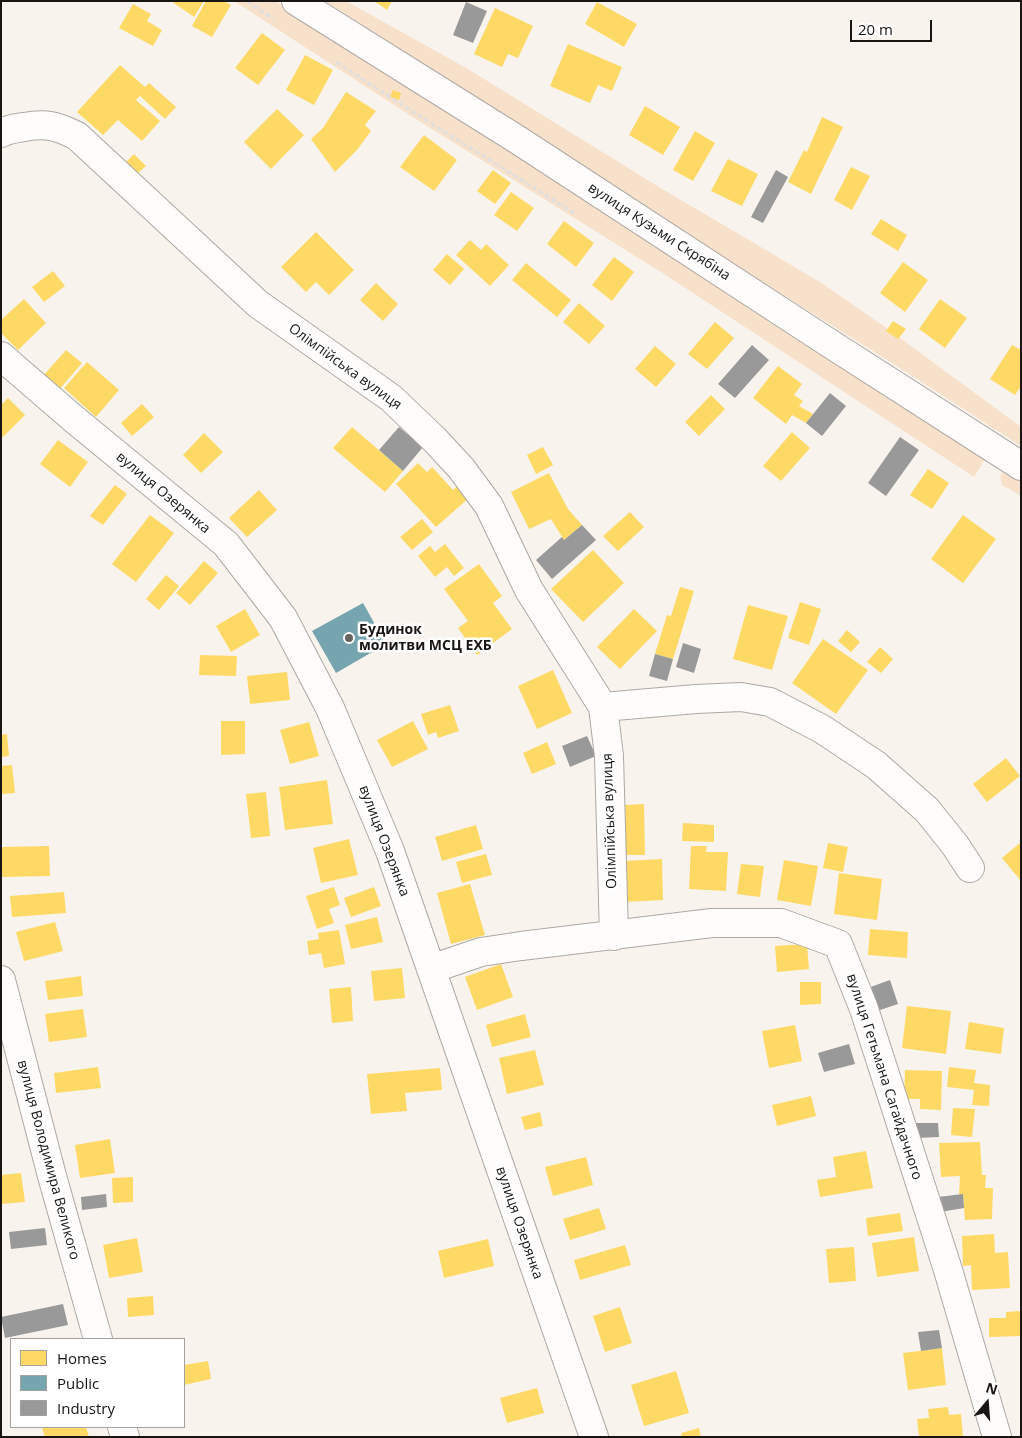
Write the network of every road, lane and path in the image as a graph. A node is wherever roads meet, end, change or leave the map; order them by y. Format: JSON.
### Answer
{"nodes":[{"id":1,"x":296,"y":1,"type":"edge"},
{"id":2,"x":1,"y":133,"type":"edge"},
{"id":3,"x":1,"y":356,"type":"edge"},
{"id":4,"x":1021,"y":466,"type":"edge"},
{"id":5,"x":603,"y":707,"type":"junction"},
{"id":6,"x":970,"y":868,"type":"dead end"},
{"id":7,"x":614,"y":936,"type":"junction"},
{"id":8,"x":431,"y":970,"type":"junction"},
{"id":9,"x":1,"y":980,"type":"edge"},
{"id":10,"x":98,"y":1338,"type":"edge"},
{"id":11,"x":594,"y":1437,"type":"edge"},
{"id":12,"x":997,"y":1437,"type":"edge"}],
"edges":[{"from":1,"to":4,"type":"street","name":"вулиця Кузьми Скрябіна"},
{"from":2,"to":5,"type":"street","name":"Олімпійська вулиця"},
{"from":3,"to":8,"type":"street","name":"вулиця Озерянка"},
{"from":5,"to":6,"type":"street"},
{"from":5,"to":7,"type":"street","name":"Олімпійська вулиця"},
{"from":7,"to":8,"type":"street","name":"вулиця Гетьмана Сагайдачного"},
{"from":7,"to":12,"type":"street","name":"вулиця Гетьмана Сагайдачного"},
{"from":8,"to":11,"type":"street","name":"вулиця Озерянка"},
{"from":9,"to":10,"type":"street","name":"вулиця Володимира Великого"}]}
